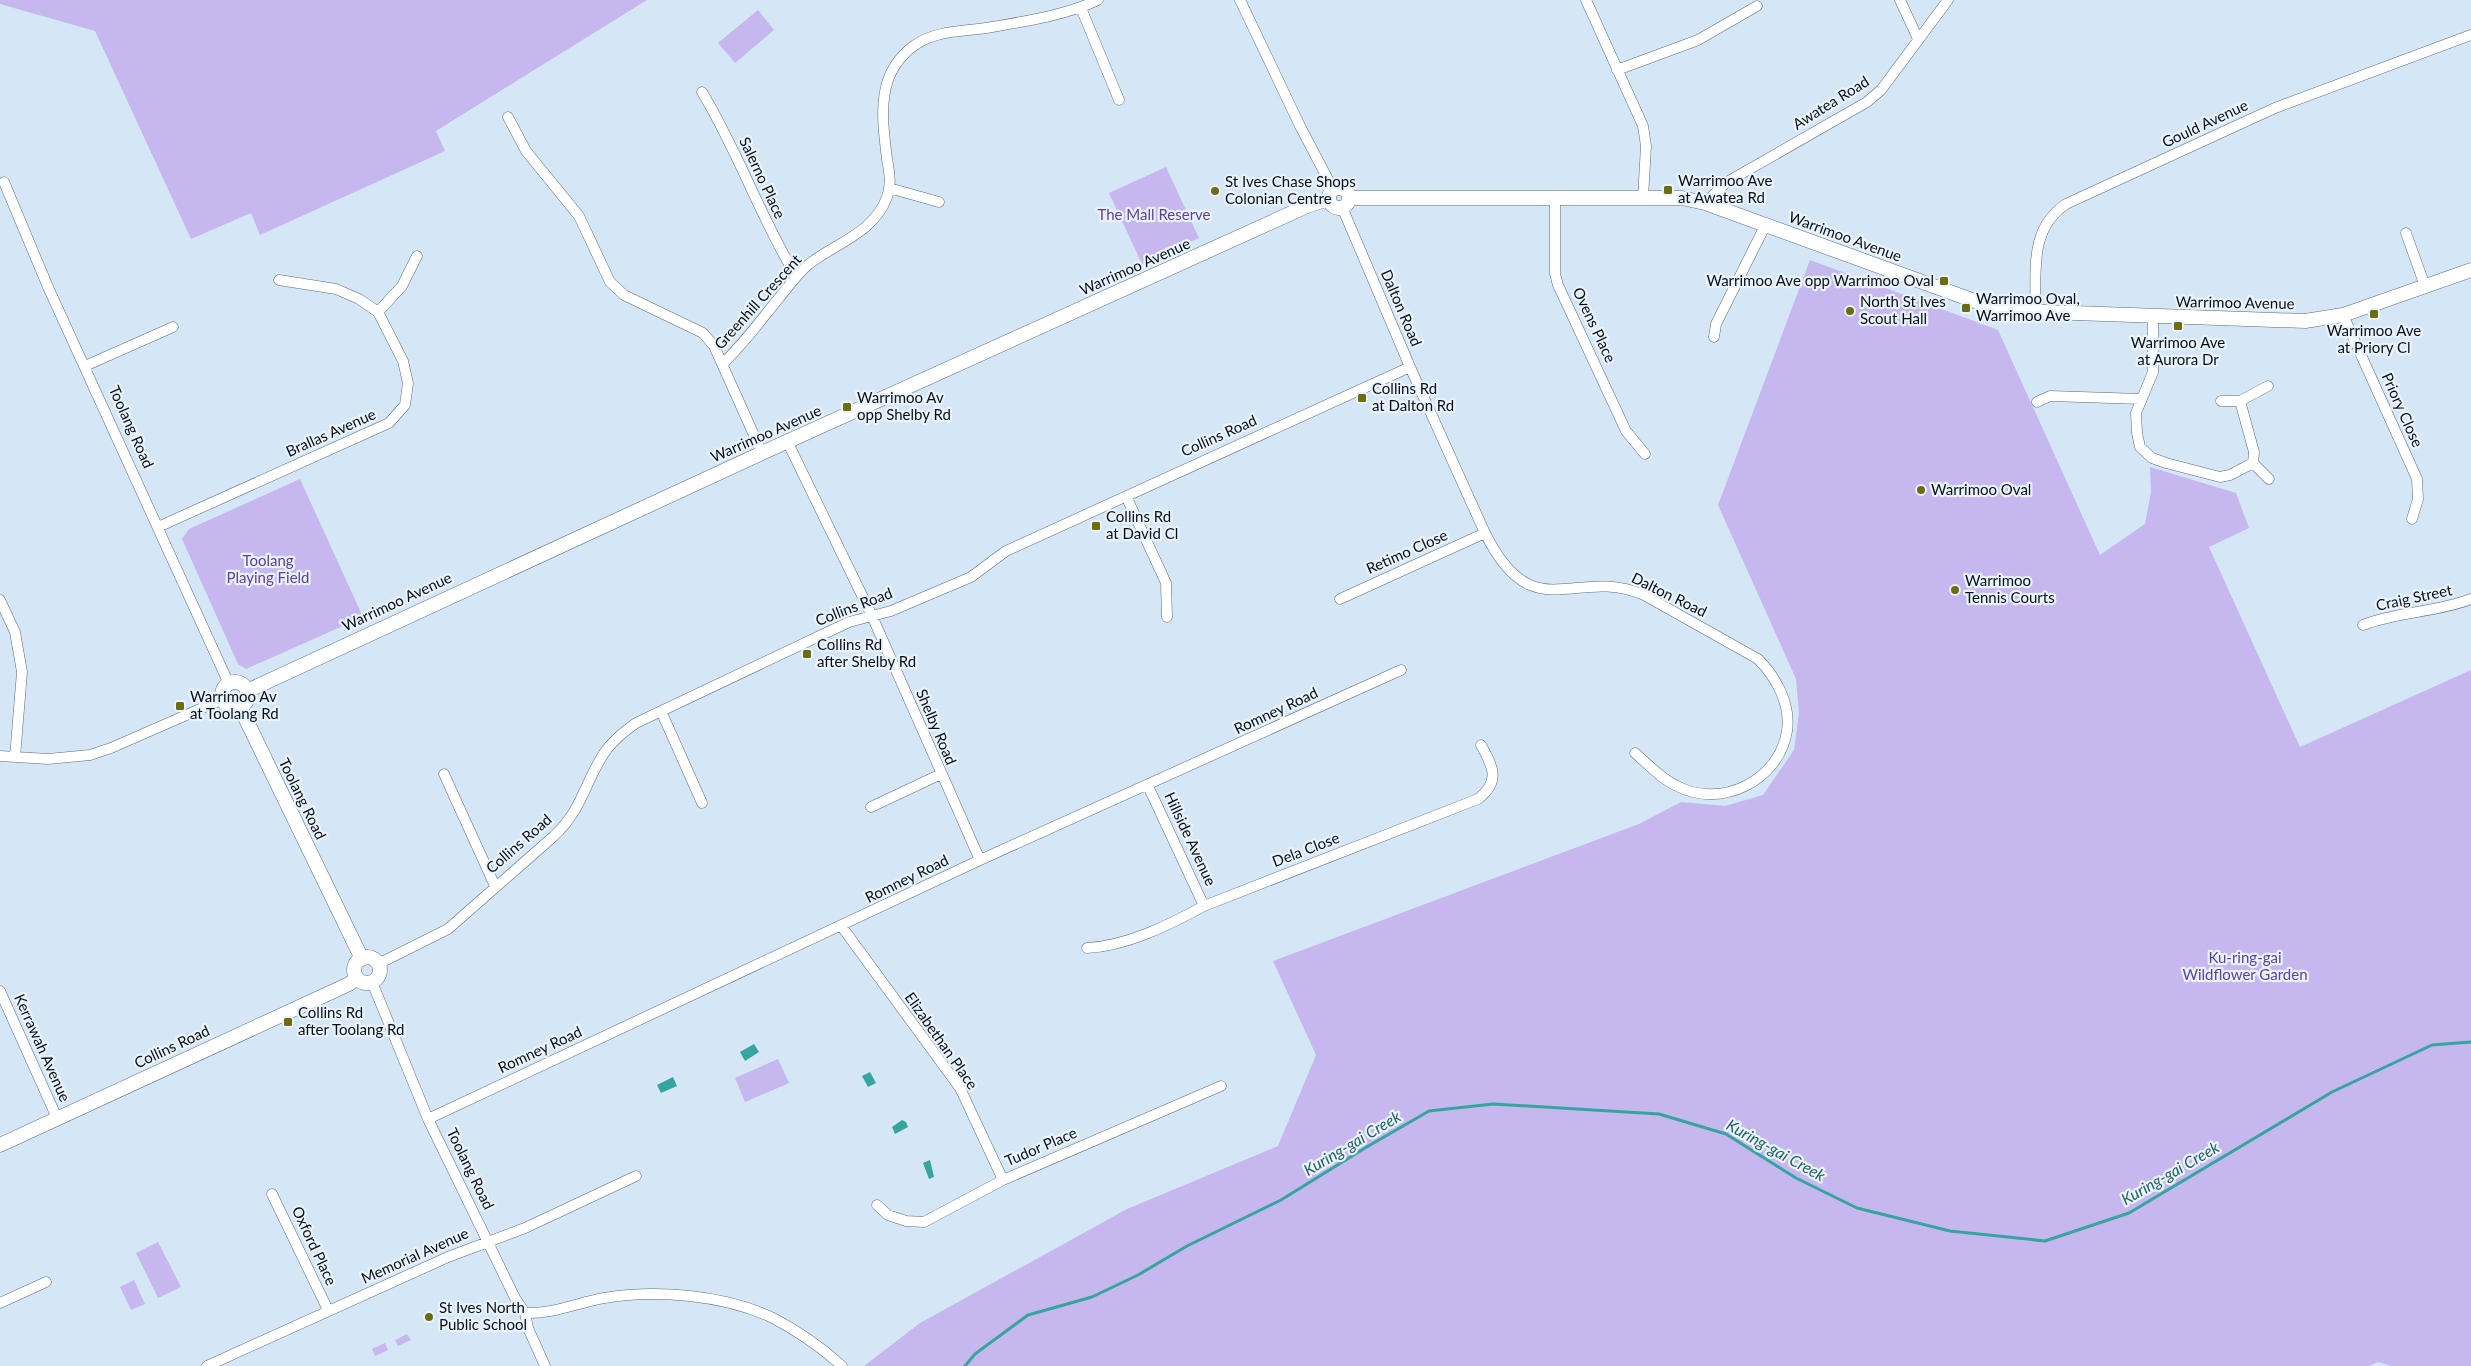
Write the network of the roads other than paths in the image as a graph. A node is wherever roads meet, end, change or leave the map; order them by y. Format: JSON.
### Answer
{"nodes":[{"id":1,"x":1098,"y":0,"type":"edge"},
{"id":2,"x":1240,"y":0,"type":"edge"},
{"id":3,"x":1586,"y":0,"type":"edge"},
{"id":4,"x":1900,"y":0,"type":"edge"},
{"id":5,"x":1948,"y":0,"type":"edge"},
{"id":6,"x":1758,"y":6,"type":"dead end"},
{"id":7,"x":1081,"y":8,"type":"junction"},
{"id":8,"x":2471,"y":34,"type":"edge"},
{"id":9,"x":1918,"y":39,"type":"junction"},
{"id":10,"x":1618,"y":70,"type":"junction"},
{"id":11,"x":702,"y":92,"type":"dead end"},
{"id":12,"x":1119,"y":100,"type":"dead end"},
{"id":13,"x":508,"y":117,"type":"dead end"},
{"id":14,"x":4,"y":182,"type":"dead end"},
{"id":15,"x":889,"y":188,"type":"junction"},
{"id":16,"x":1331,"y":194,"type":"junction"},
{"id":17,"x":1555,"y":198,"type":"junction"},
{"id":18,"x":1644,"y":198,"type":"junction"},
{"id":19,"x":939,"y":202,"type":"dead end"},
{"id":20,"x":1346,"y":203,"type":"junction"},
{"id":21,"x":1705,"y":203,"type":"junction"},
{"id":22,"x":1764,"y":226,"type":"junction"},
{"id":23,"x":2406,"y":233,"type":"dead end"},
{"id":24,"x":417,"y":256,"type":"dead end"},
{"id":25,"x":2471,"y":270,"type":"edge"},
{"id":26,"x":796,"y":276,"type":"junction"},
{"id":27,"x":279,"y":280,"type":"dead end"},
{"id":28,"x":2425,"y":286,"type":"junction"},
{"id":29,"x":378,"y":312,"type":"junction"},
{"id":30,"x":2035,"y":312,"type":"junction"},
{"id":31,"x":2343,"y":316,"type":"junction"},
{"id":32,"x":2153,"y":318,"type":"junction"},
{"id":33,"x":173,"y":327,"type":"dead end"},
{"id":34,"x":1714,"y":337,"type":"dead end"},
{"id":35,"x":722,"y":364,"type":"junction"},
{"id":36,"x":85,"y":366,"type":"junction"},
{"id":37,"x":1410,"y":367,"type":"junction"},
{"id":38,"x":2268,"y":386,"type":"dead end"},
{"id":39,"x":2141,"y":399,"type":"junction"},
{"id":40,"x":2221,"y":401,"type":"dead end"},
{"id":41,"x":2240,"y":401,"type":"junction"},
{"id":42,"x":2038,"y":402,"type":"dead end"},
{"id":43,"x":788,"y":443,"type":"junction"},
{"id":44,"x":762,"y":453,"type":"junction"},
{"id":45,"x":1645,"y":454,"type":"dead end"},
{"id":46,"x":2253,"y":463,"type":"junction"},
{"id":47,"x":2269,"y":479,"type":"dead end"},
{"id":48,"x":1126,"y":496,"type":"junction"},
{"id":49,"x":2412,"y":519,"type":"dead end"},
{"id":50,"x":158,"y":527,"type":"junction"},
{"id":51,"x":1485,"y":533,"type":"junction"},
{"id":52,"x":1340,"y":599,"type":"dead end"},
{"id":53,"x":2471,"y":599,"type":"edge"},
{"id":54,"x":0,"y":600,"type":"edge"},
{"id":55,"x":872,"y":616,"type":"junction"},
{"id":56,"x":1167,"y":617,"type":"dead end"},
{"id":57,"x":2363,"y":625,"type":"dead end"},
{"id":58,"x":1401,"y":670,"type":"dead end"},
{"id":59,"x":229,"y":684,"type":"junction"},
{"id":60,"x":247,"y":691,"type":"junction"},
{"id":61,"x":223,"y":699,"type":"junction"},
{"id":62,"x":240,"y":707,"type":"junction"},
{"id":63,"x":661,"y":711,"type":"junction"},
{"id":64,"x":1482,"y":745,"type":"dead end"},
{"id":65,"x":1635,"y":753,"type":"dead end"},
{"id":66,"x":0,"y":756,"type":"edge"},
{"id":67,"x":15,"y":757,"type":"junction"},
{"id":68,"x":444,"y":774,"type":"dead end"},
{"id":69,"x":940,"y":774,"type":"junction"},
{"id":70,"x":1148,"y":786,"type":"junction"},
{"id":71,"x":702,"y":803,"type":"dead end"},
{"id":72,"x":871,"y":807,"type":"dead end"},
{"id":73,"x":980,"y":860,"type":"junction"},
{"id":74,"x":495,"y":886,"type":"junction"},
{"id":75,"x":1204,"y":906,"type":"junction"},
{"id":76,"x":842,"y":927,"type":"junction"},
{"id":77,"x":1087,"y":948,"type":"dead end"},
{"id":78,"x":362,"y":959,"type":"junction"},
{"id":79,"x":378,"y":964,"type":"junction"},
{"id":80,"x":357,"y":978,"type":"junction"},
{"id":81,"x":372,"y":982,"type":"junction"},
{"id":82,"x":0,"y":991,"type":"edge"},
{"id":83,"x":1221,"y":1086,"type":"dead end"},
{"id":84,"x":57,"y":1118,"type":"junction"},
{"id":85,"x":428,"y":1119,"type":"junction"},
{"id":86,"x":0,"y":1145,"type":"edge"},
{"id":87,"x":636,"y":1176,"type":"dead end"},
{"id":88,"x":1003,"y":1180,"type":"junction"},
{"id":89,"x":272,"y":1194,"type":"dead end"},
{"id":90,"x":877,"y":1205,"type":"dead end"},
{"id":91,"x":488,"y":1242,"type":"junction"},
{"id":92,"x":46,"y":1282,"type":"dead end"},
{"id":93,"x":0,"y":1303,"type":"edge"},
{"id":94,"x":328,"y":1310,"type":"junction"},
{"id":95,"x":525,"y":1313,"type":"junction"},
{"id":96,"x":207,"y":1366,"type":"edge"},
{"id":97,"x":545,"y":1366,"type":"edge"},
{"id":98,"x":842,"y":1366,"type":"edge"}],
"edges":[{"from":1,"to":7,"type":"street","name":"Greenhill Crescent"},
{"from":2,"to":16,"type":"street"},
{"from":3,"to":10,"type":"street"},
{"from":4,"to":9,"type":"street"},
{"from":5,"to":9,"type":"street","name":"Awatea Road"},
{"from":6,"to":10,"type":"street"},
{"from":7,"to":12,"type":"street"},
{"from":7,"to":15,"type":"street","name":"Greenhill Crescent"},
{"from":8,"to":30,"type":"street","name":"Gould Avenue"},
{"from":9,"to":21,"type":"street","name":"Awatea Road"},
{"from":10,"to":18,"type":"street"},
{"from":11,"to":26,"type":"street","name":"Salerno Place"},
{"from":13,"to":35,"type":"street"},
{"from":14,"to":36,"type":"street","name":"Toolang Road"},
{"from":15,"to":19,"type":"street"},
{"from":15,"to":26,"type":"street","name":"Greenhill Crescent"},
{"from":16,"to":20,"type":"street"},
{"from":16,"to":43,"type":"street","name":"Warrimoo Avenue"},
{"from":17,"to":18,"type":"street","name":"Warrimoo Avenue"},
{"from":17,"to":20,"type":"street","name":"Warrimoo Avenue"},
{"from":17,"to":45,"type":"street","name":"Ovens Place"},
{"from":18,"to":21,"type":"street","name":"Warrimoo Avenue"},
{"from":20,"to":37,"type":"street","name":"Dalton Road"},
{"from":21,"to":22,"type":"street","name":"Warrimoo Avenue"},
{"from":22,"to":30,"type":"street","name":"Warrimoo Avenue"},
{"from":22,"to":34,"type":"street"},
{"from":23,"to":28,"type":"street"},
{"from":24,"to":29,"type":"street"},
{"from":25,"to":28,"type":"street","name":"Warrimoo Avenue"},
{"from":26,"to":35,"type":"street","name":"Greenhill Crescent"},
{"from":27,"to":29,"type":"street","name":"Brallas Avenue"},
{"from":28,"to":31,"type":"street","name":"Warrimoo Avenue"},
{"from":29,"to":50,"type":"street","name":"Brallas Avenue"},
{"from":30,"to":32,"type":"street","name":"Warrimoo Avenue"},
{"from":31,"to":32,"type":"street","name":"Warrimoo Avenue"},
{"from":31,"to":49,"type":"street","name":"Priory Close"},
{"from":32,"to":39,"type":"street"},
{"from":33,"to":36,"type":"street"},
{"from":35,"to":44,"type":"street"},
{"from":36,"to":50,"type":"street","name":"Toolang Road"},
{"from":37,"to":48,"type":"street","name":"Collins Road"},
{"from":37,"to":51,"type":"street","name":"Dalton Road"},
{"from":38,"to":41,"type":"street"},
{"from":39,"to":42,"type":"street"},
{"from":39,"to":46,"type":"street"},
{"from":40,"to":41,"type":"street"},
{"from":41,"to":46,"type":"street"},
{"from":43,"to":44,"type":"street","name":"Warrimoo Avenue"},
{"from":43,"to":55,"type":"street","name":"Shelby Road"},
{"from":44,"to":60,"type":"street","name":"Warrimoo Avenue"},
{"from":46,"to":47,"type":"street"},
{"from":48,"to":55,"type":"street","name":"Collins Road"},
{"from":48,"to":56,"type":"street"},
{"from":50,"to":59,"type":"street","name":"Toolang Road"},
{"from":51,"to":52,"type":"street","name":"Retimo Close"},
{"from":51,"to":65,"type":"street","name":"Dalton Road"},
{"from":53,"to":57,"type":"street","name":"Craig Street"},
{"from":54,"to":67,"type":"street"},
{"from":55,"to":63,"type":"street","name":"Collins Road"},
{"from":55,"to":69,"type":"street","name":"Shelby Road"},
{"from":58,"to":70,"type":"street","name":"Romney Road"},
{"from":59,"to":60,"type":"street"},
{"from":59,"to":61,"type":"street"},
{"from":60,"to":62,"type":"street"},
{"from":61,"to":62,"type":"street"},
{"from":61,"to":67,"type":"street"},
{"from":62,"to":78,"type":"street","name":"Toolang Road"},
{"from":63,"to":71,"type":"street"},
{"from":63,"to":74,"type":"street","name":"Collins Road"},
{"from":64,"to":75,"type":"street","name":"Dela Close"},
{"from":66,"to":67,"type":"street"},
{"from":68,"to":74,"type":"street"},
{"from":69,"to":72,"type":"street"},
{"from":69,"to":73,"type":"street","name":"Shelby Road"},
{"from":70,"to":73,"type":"street","name":"Romney Road"},
{"from":70,"to":75,"type":"street","name":"Hillside Avenue"},
{"from":73,"to":76,"type":"street","name":"Romney Road"},
{"from":74,"to":79,"type":"street","name":"Collins Road"},
{"from":75,"to":77,"type":"street","name":"Dela Close"},
{"from":76,"to":85,"type":"street","name":"Romney Road"},
{"from":76,"to":88,"type":"street","name":"Elizabethan Place"},
{"from":78,"to":79,"type":"street"},
{"from":78,"to":80,"type":"street"},
{"from":79,"to":81,"type":"street"},
{"from":80,"to":81,"type":"street"},
{"from":80,"to":84,"type":"street","name":"Collins Road"},
{"from":81,"to":85,"type":"street","name":"Toolang Road"},
{"from":82,"to":84,"type":"street","name":"Kerrawah Avenue"},
{"from":83,"to":88,"type":"street","name":"Tudor Place"},
{"from":84,"to":86,"type":"street","name":"Collins Road"},
{"from":85,"to":91,"type":"street","name":"Toolang Road"},
{"from":87,"to":91,"type":"street","name":"Memorial Avenue"},
{"from":88,"to":90,"type":"street","name":"Tudor Place"},
{"from":89,"to":94,"type":"street","name":"Oxford Place"},
{"from":91,"to":94,"type":"street","name":"Memorial Avenue"},
{"from":91,"to":95,"type":"street","name":"Toolang Road"},
{"from":92,"to":93,"type":"street"},
{"from":94,"to":96,"type":"street","name":"Memorial Avenue"},
{"from":95,"to":97,"type":"street","name":"Toolang Road"},
{"from":95,"to":98,"type":"street"}]}
